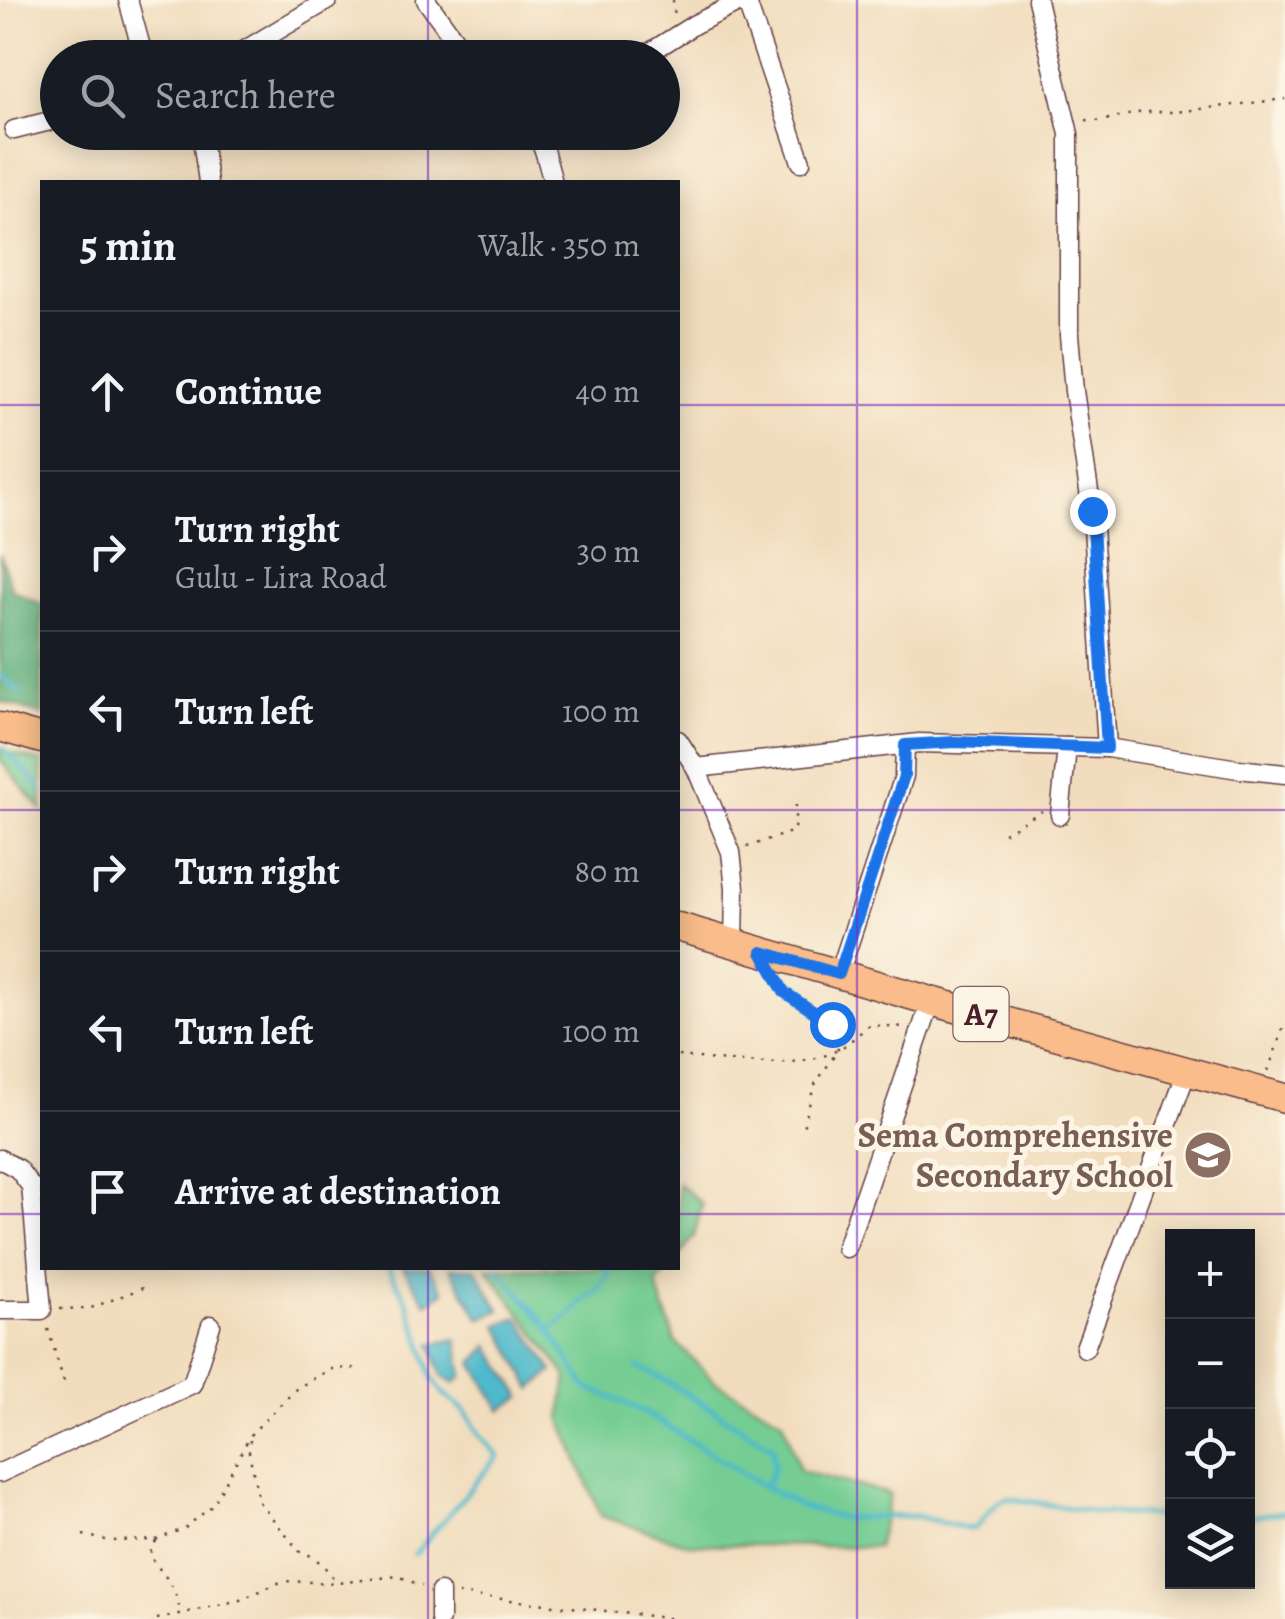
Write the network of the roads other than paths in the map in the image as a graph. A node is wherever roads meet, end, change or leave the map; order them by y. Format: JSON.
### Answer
{"nodes":[{"id":1,"x":128,"y":0,"type":"edge"},
{"id":2,"x":328,"y":0,"type":"edge"},
{"id":3,"x":426,"y":0,"type":"edge"},
{"id":4,"x":745,"y":0,"type":"edge"},
{"id":5,"x":1037,"y":0,"type":"edge"},
{"id":6,"x":139,"y":40,"type":"edge"},
{"id":7,"x":262,"y":40,"type":"edge"},
{"id":8,"x":455,"y":40,"type":"edge"},
{"id":9,"x":670,"y":40,"type":"edge"},
{"id":10,"x":40,"y":124,"type":"edge"},
{"id":11,"x":14,"y":130,"type":"dead end"},
{"id":12,"x":204,"y":150,"type":"edge"},
{"id":13,"x":544,"y":150,"type":"edge"},
{"id":14,"x":801,"y":162,"type":"dead end"},
{"id":15,"x":208,"y":180,"type":"edge"},
{"id":16,"x":552,"y":180,"type":"edge"},
{"id":17,"x":0,"y":726,"type":"edge"},
{"id":18,"x":40,"y":738,"type":"edge"},
{"id":19,"x":680,"y":743,"type":"edge"},
{"id":20,"x":905,"y":745,"type":"junction"},
{"id":21,"x":1067,"y":747,"type":"junction"},
{"id":22,"x":1107,"y":748,"type":"junction"},
{"id":23,"x":696,"y":768,"type":"junction"},
{"id":24,"x":1285,"y":774,"type":"edge"},
{"id":25,"x":1060,"y":815,"type":"dead end"},
{"id":26,"x":680,"y":928,"type":"edge"},
{"id":27,"x":734,"y":944,"type":"junction"},
{"id":28,"x":839,"y":974,"type":"junction"},
{"id":29,"x":926,"y":1014,"type":"junction"},
{"id":30,"x":1187,"y":1071,"type":"junction"},
{"id":31,"x":1274,"y":1095,"type":"edge"},
{"id":32,"x":0,"y":1159,"type":"edge"},
{"id":33,"x":846,"y":1248,"type":"dead end"},
{"id":34,"x":0,"y":1310,"type":"edge"},
{"id":35,"x":211,"y":1325,"type":"dead end"},
{"id":36,"x":1084,"y":1348,"type":"dead end"},
{"id":37,"x":0,"y":1473,"type":"edge"},
{"id":38,"x":440,"y":1592,"type":"road end"},
{"id":39,"x":440,"y":1619,"type":"edge"}],
"edges":[{"from":1,"to":6,"type":"street"},
{"from":2,"to":7,"type":"street"},
{"from":3,"to":8,"type":"street"},
{"from":4,"to":9,"type":"street"},
{"from":4,"to":14,"type":"street"},
{"from":5,"to":22,"type":"street"},
{"from":10,"to":11,"type":"street"},
{"from":12,"to":15,"type":"street"},
{"from":13,"to":16,"type":"street"},
{"from":17,"to":18,"type":"main road"},
{"from":19,"to":23,"type":"street"},
{"from":20,"to":21,"type":"street"},
{"from":20,"to":23,"type":"street"},
{"from":20,"to":28,"type":"street"},
{"from":21,"to":22,"type":"street"},
{"from":21,"to":25,"type":"street"},
{"from":22,"to":24,"type":"street"},
{"from":23,"to":27,"type":"street"},
{"from":26,"to":27,"type":"main road","number":"A7"},
{"from":27,"to":28,"type":"main road","number":"A7"},
{"from":28,"to":29,"type":"main road","number":"A7"},
{"from":29,"to":30,"type":"main road","number":"A7"},
{"from":29,"to":33,"type":"street"},
{"from":30,"to":31,"type":"main road","number":"A7"},
{"from":30,"to":36,"type":"street"},
{"from":32,"to":34,"type":"street"},
{"from":35,"to":37,"type":"street"},
{"from":38,"to":39,"type":"street"}]}
